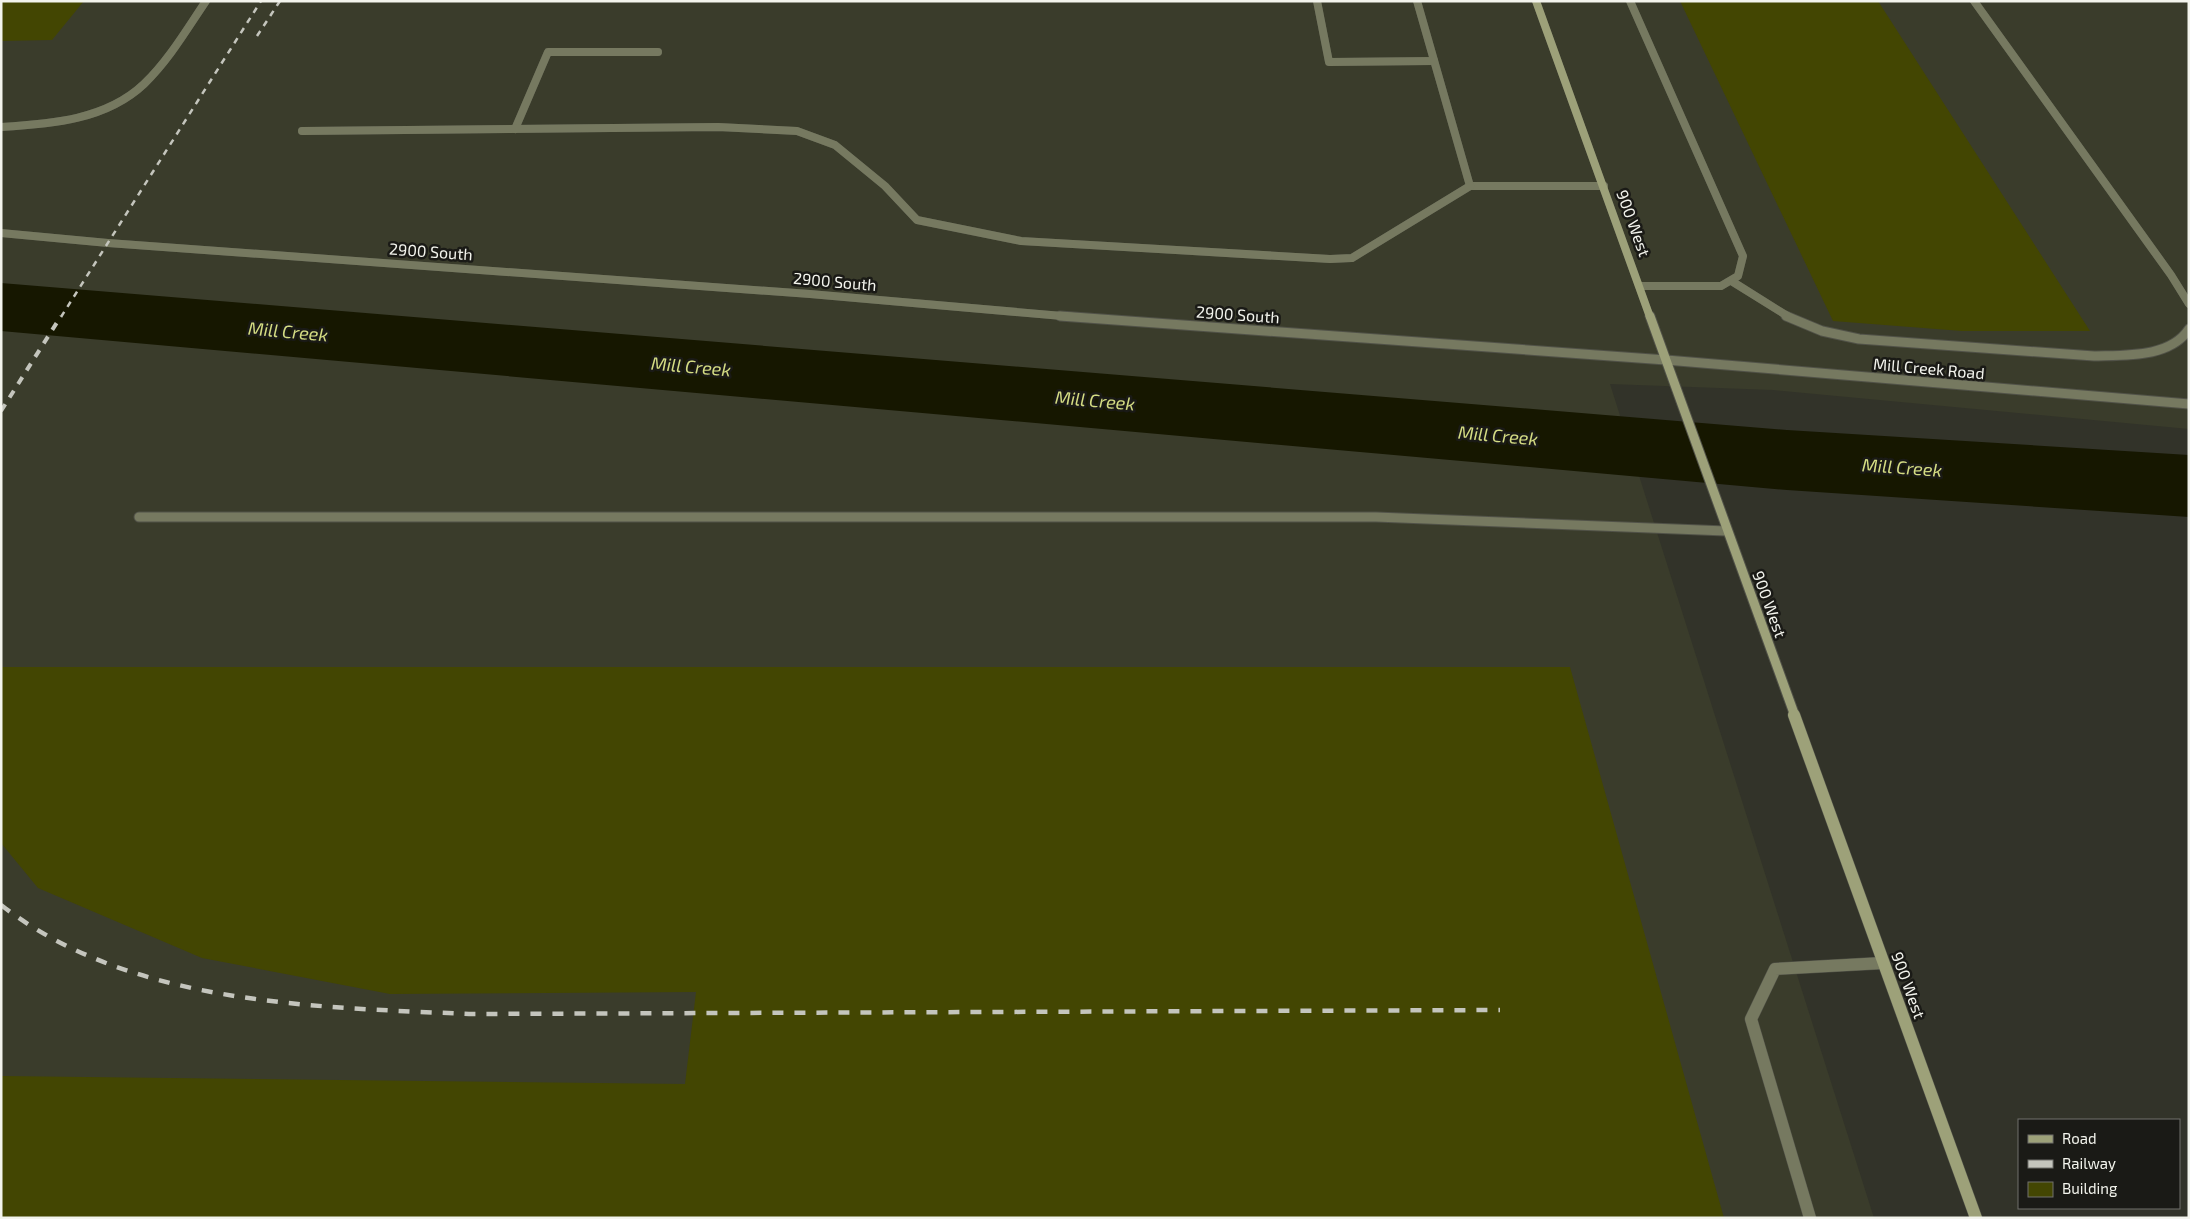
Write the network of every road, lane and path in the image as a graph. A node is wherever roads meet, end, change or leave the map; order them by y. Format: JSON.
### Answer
{"nodes":[{"id":1,"x":206,"y":1,"type":"edge"},
{"id":2,"x":1317,"y":1,"type":"edge"},
{"id":3,"x":1417,"y":1,"type":"edge"},
{"id":4,"x":1536,"y":1,"type":"edge"},
{"id":5,"x":1630,"y":1,"type":"edge"},
{"id":6,"x":1974,"y":1,"type":"edge"},
{"id":7,"x":658,"y":52,"type":"dead end"},
{"id":8,"x":1434,"y":61,"type":"junction"},
{"id":9,"x":1,"y":127,"type":"edge"},
{"id":10,"x":515,"y":129,"type":"junction"},
{"id":11,"x":302,"y":131,"type":"dead end"},
{"id":12,"x":1470,"y":186,"type":"junction"},
{"id":13,"x":1604,"y":186,"type":"junction"},
{"id":14,"x":1,"y":233,"type":"edge"},
{"id":15,"x":1733,"y":282,"type":"junction"},
{"id":16,"x":1640,"y":286,"type":"junction"},
{"id":17,"x":2189,"y":304,"type":"edge"},
{"id":18,"x":2189,"y":329,"type":"edge"},
{"id":19,"x":1666,"y":360,"type":"junction"},
{"id":20,"x":2189,"y":404,"type":"edge"},
{"id":21,"x":139,"y":517,"type":"dead end"},
{"id":22,"x":1726,"y":531,"type":"junction"},
{"id":23,"x":1884,"y":963,"type":"junction"},
{"id":24,"x":1810,"y":1218,"type":"edge"},
{"id":25,"x":1976,"y":1218,"type":"edge"}],
"edges":[{"from":1,"to":9,"type":"street"},
{"from":2,"to":8,"type":"street"},
{"from":3,"to":8,"type":"street"},
{"from":4,"to":13,"type":"main road","name":"900 West"},
{"from":5,"to":15,"type":"street"},
{"from":6,"to":17,"type":"street"},
{"from":7,"to":10,"type":"street"},
{"from":8,"to":12,"type":"street"},
{"from":10,"to":11,"type":"street"},
{"from":10,"to":12,"type":"street"},
{"from":12,"to":13,"type":"street"},
{"from":13,"to":16,"type":"main road","name":"900 West"},
{"from":14,"to":19,"type":"street","name":"2900 South"},
{"from":15,"to":16,"type":"street"},
{"from":15,"to":18,"type":"street"},
{"from":16,"to":19,"type":"main road","name":"900 West"},
{"from":19,"to":20,"type":"street","name":"Mill Creek Road"},
{"from":19,"to":22,"type":"main road","name":"900 West"},
{"from":21,"to":22,"type":"street"},
{"from":22,"to":23,"type":"main road","name":"900 West"},
{"from":23,"to":24,"type":"street"},
{"from":23,"to":25,"type":"main road","name":"900 West"}]}
